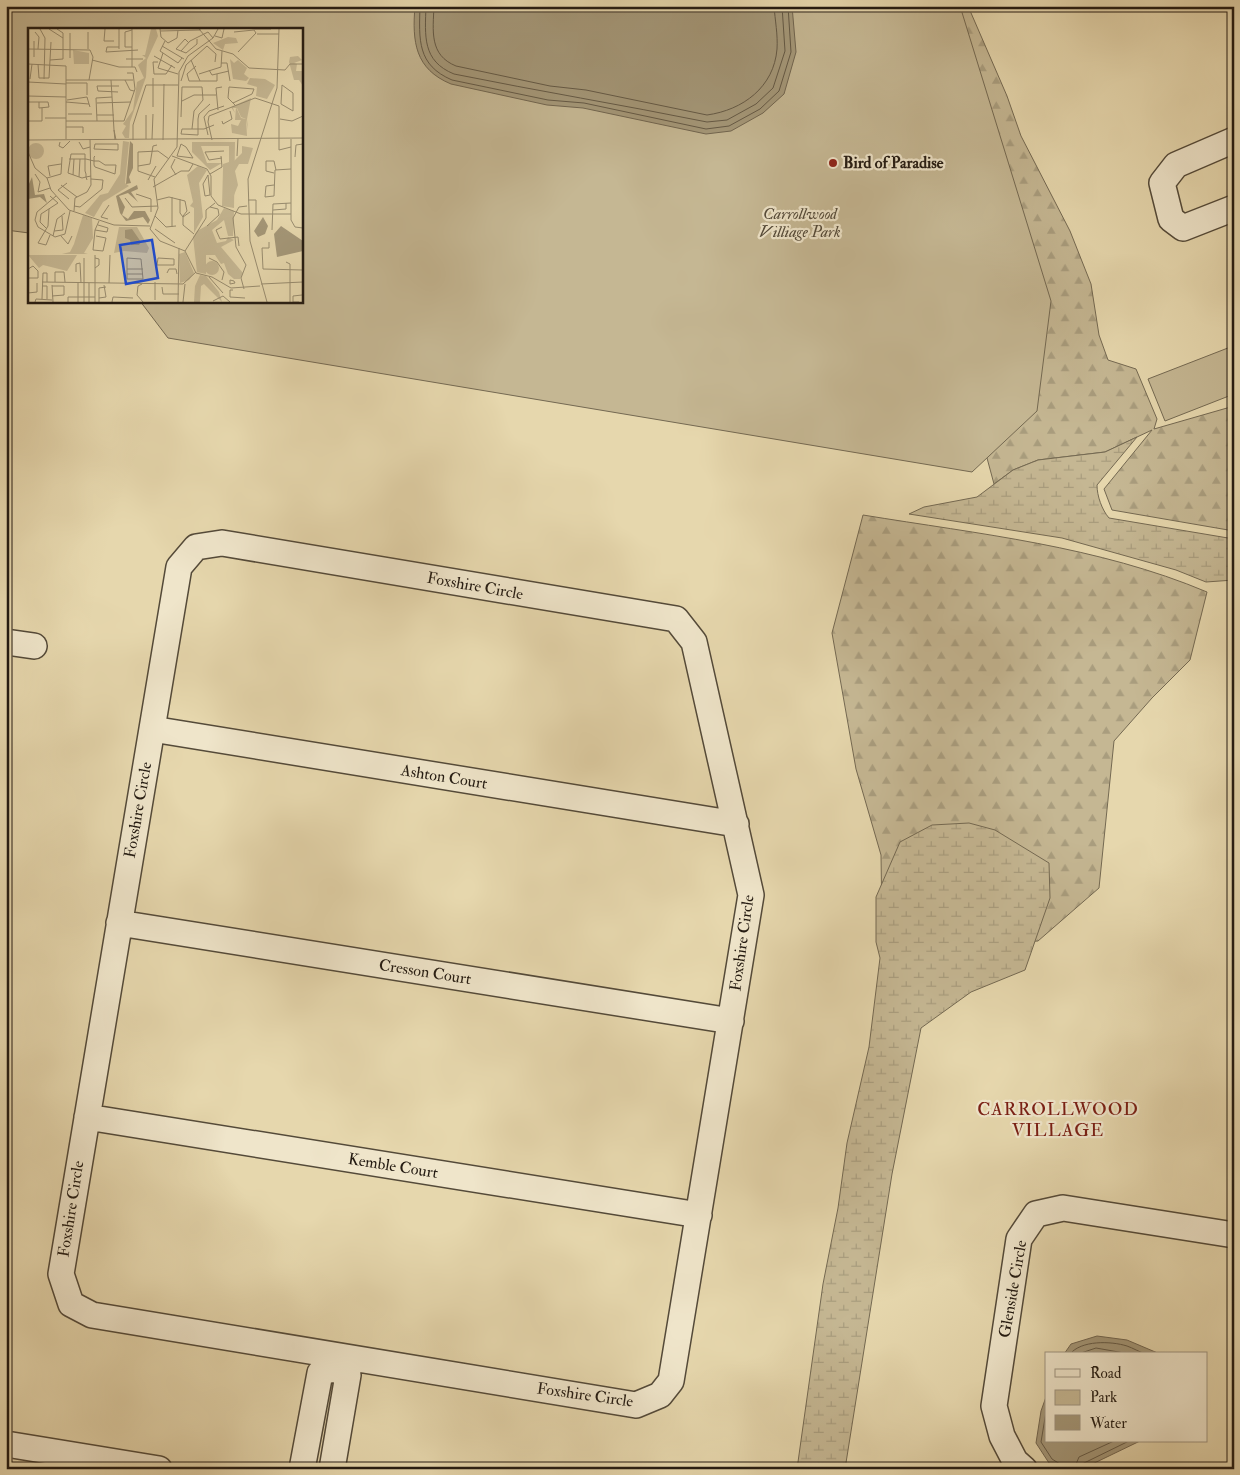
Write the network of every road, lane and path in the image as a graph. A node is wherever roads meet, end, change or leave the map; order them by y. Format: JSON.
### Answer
{"nodes":[{"id":1,"x":1234,"y":140,"type":"edge"},
{"id":2,"x":1234,"y":208,"type":"edge"},
{"id":3,"x":6,"y":642,"type":"edge"},
{"id":4,"x":34,"y":646,"type":"dead end"},
{"id":5,"x":152,"y":729,"type":"junction"},
{"id":6,"x":736,"y":824,"type":"junction"},
{"id":7,"x":119,"y":923,"type":"junction"},
{"id":8,"x":731,"y":1021,"type":"junction"},
{"id":9,"x":87,"y":1117,"type":"junction"},
{"id":10,"x":699,"y":1215,"type":"junction"},
{"id":11,"x":1234,"y":1235,"type":"edge"},
{"id":12,"x":337,"y":1362,"type":"junction"},
{"id":13,"x":6,"y":1444,"type":"edge"},
{"id":14,"x":158,"y":1469,"type":"edge"},
{"id":15,"x":302,"y":1469,"type":"edge"},
{"id":16,"x":332,"y":1469,"type":"edge"},
{"id":17,"x":1024,"y":1469,"type":"edge"}],
"edges":[{"from":1,"to":2,"type":"street"},
{"from":3,"to":4,"type":"street"},
{"from":5,"to":6,"type":"street","name":"Ashton Court"},
{"from":5,"to":6,"type":"street","name":"Foxshire Circle"},
{"from":5,"to":7,"type":"street","name":"Foxshire Circle"},
{"from":6,"to":8,"type":"street","name":"Foxshire Circle"},
{"from":7,"to":8,"type":"street","name":"Cresson Court"},
{"from":7,"to":9,"type":"street","name":"Foxshire Circle"},
{"from":8,"to":10,"type":"street","name":"Foxshire Circle"},
{"from":9,"to":10,"type":"street","name":"Kemble Court"},
{"from":9,"to":12,"type":"street","name":"Foxshire Circle"},
{"from":10,"to":12,"type":"street","name":"Foxshire Circle"},
{"from":11,"to":17,"type":"street","name":"Glenside Circle"},
{"from":12,"to":15,"type":"street"},
{"from":12,"to":16,"type":"street"},
{"from":13,"to":14,"type":"street"}]}
